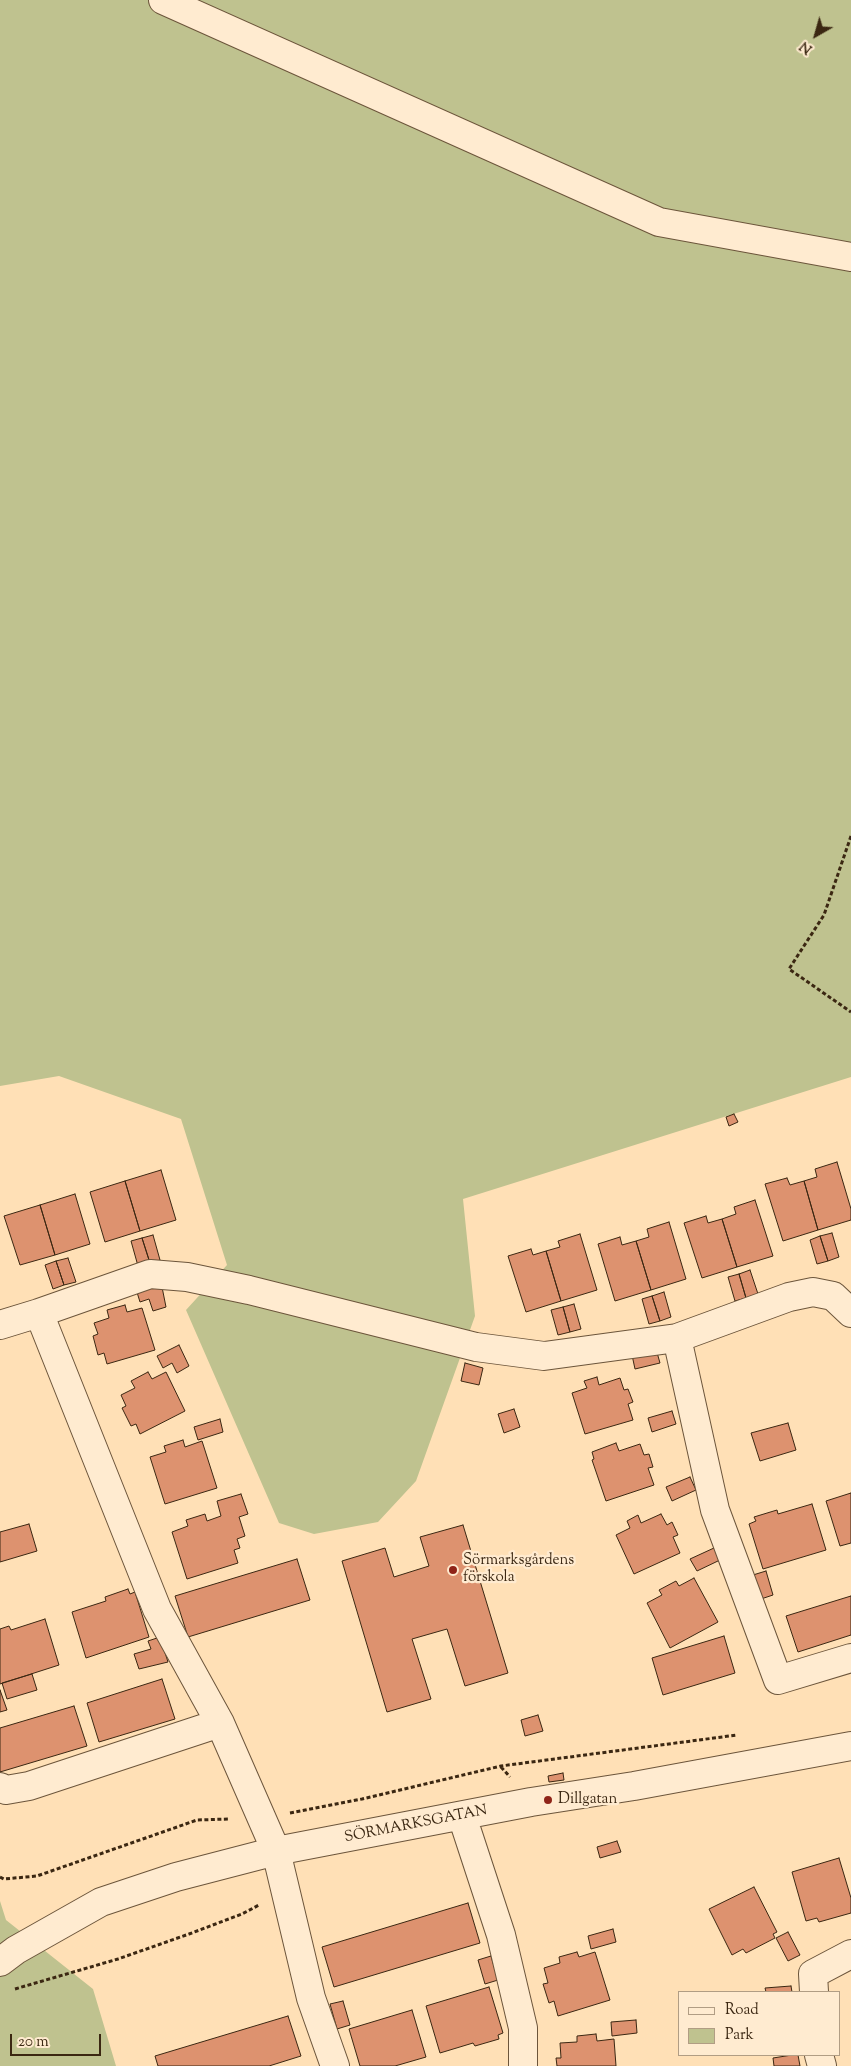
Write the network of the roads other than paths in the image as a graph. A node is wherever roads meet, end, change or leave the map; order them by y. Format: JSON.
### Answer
{"nodes":[{"id":1,"x":163,"y":0,"type":"edge"},
{"id":2,"x":851,"y":257,"type":"edge"},
{"id":3,"x":39,"y":1313,"type":"junction"},
{"id":4,"x":851,"y":1313,"type":"edge"},
{"id":5,"x":0,"y":1325,"type":"edge"},
{"id":6,"x":677,"y":1338,"type":"junction"},
{"id":7,"x":851,"y":1658,"type":"edge"},
{"id":8,"x":220,"y":1723,"type":"junction"},
{"id":9,"x":851,"y":1746,"type":"edge"},
{"id":10,"x":0,"y":1787,"type":"edge"},
{"id":11,"x":462,"y":1816,"type":"junction"},
{"id":12,"x":276,"y":1852,"type":"junction"},
{"id":13,"x":851,"y":1954,"type":"edge"},
{"id":14,"x":0,"y":1962,"type":"edge"},
{"id":15,"x":814,"y":1991,"type":"edge"},
{"id":16,"x":335,"y":2066,"type":"edge"},
{"id":17,"x":522,"y":2066,"type":"edge"}],
"edges":[{"from":1,"to":2,"type":"street"},
{"from":3,"to":5,"type":"street"},
{"from":3,"to":6,"type":"street"},
{"from":3,"to":8,"type":"street"},
{"from":4,"to":6,"type":"street"},
{"from":6,"to":7,"type":"street"},
{"from":8,"to":10,"type":"street"},
{"from":8,"to":12,"type":"street"},
{"from":9,"to":11,"type":"street","name":"SÖRMARKSGATAN"},
{"from":11,"to":12,"type":"street","name":"SÖRMARKSGATAN"},
{"from":11,"to":17,"type":"street"},
{"from":12,"to":14,"type":"street","name":"SÖRMARKSGATAN"},
{"from":12,"to":16,"type":"street"},
{"from":13,"to":15,"type":"street"}]}
